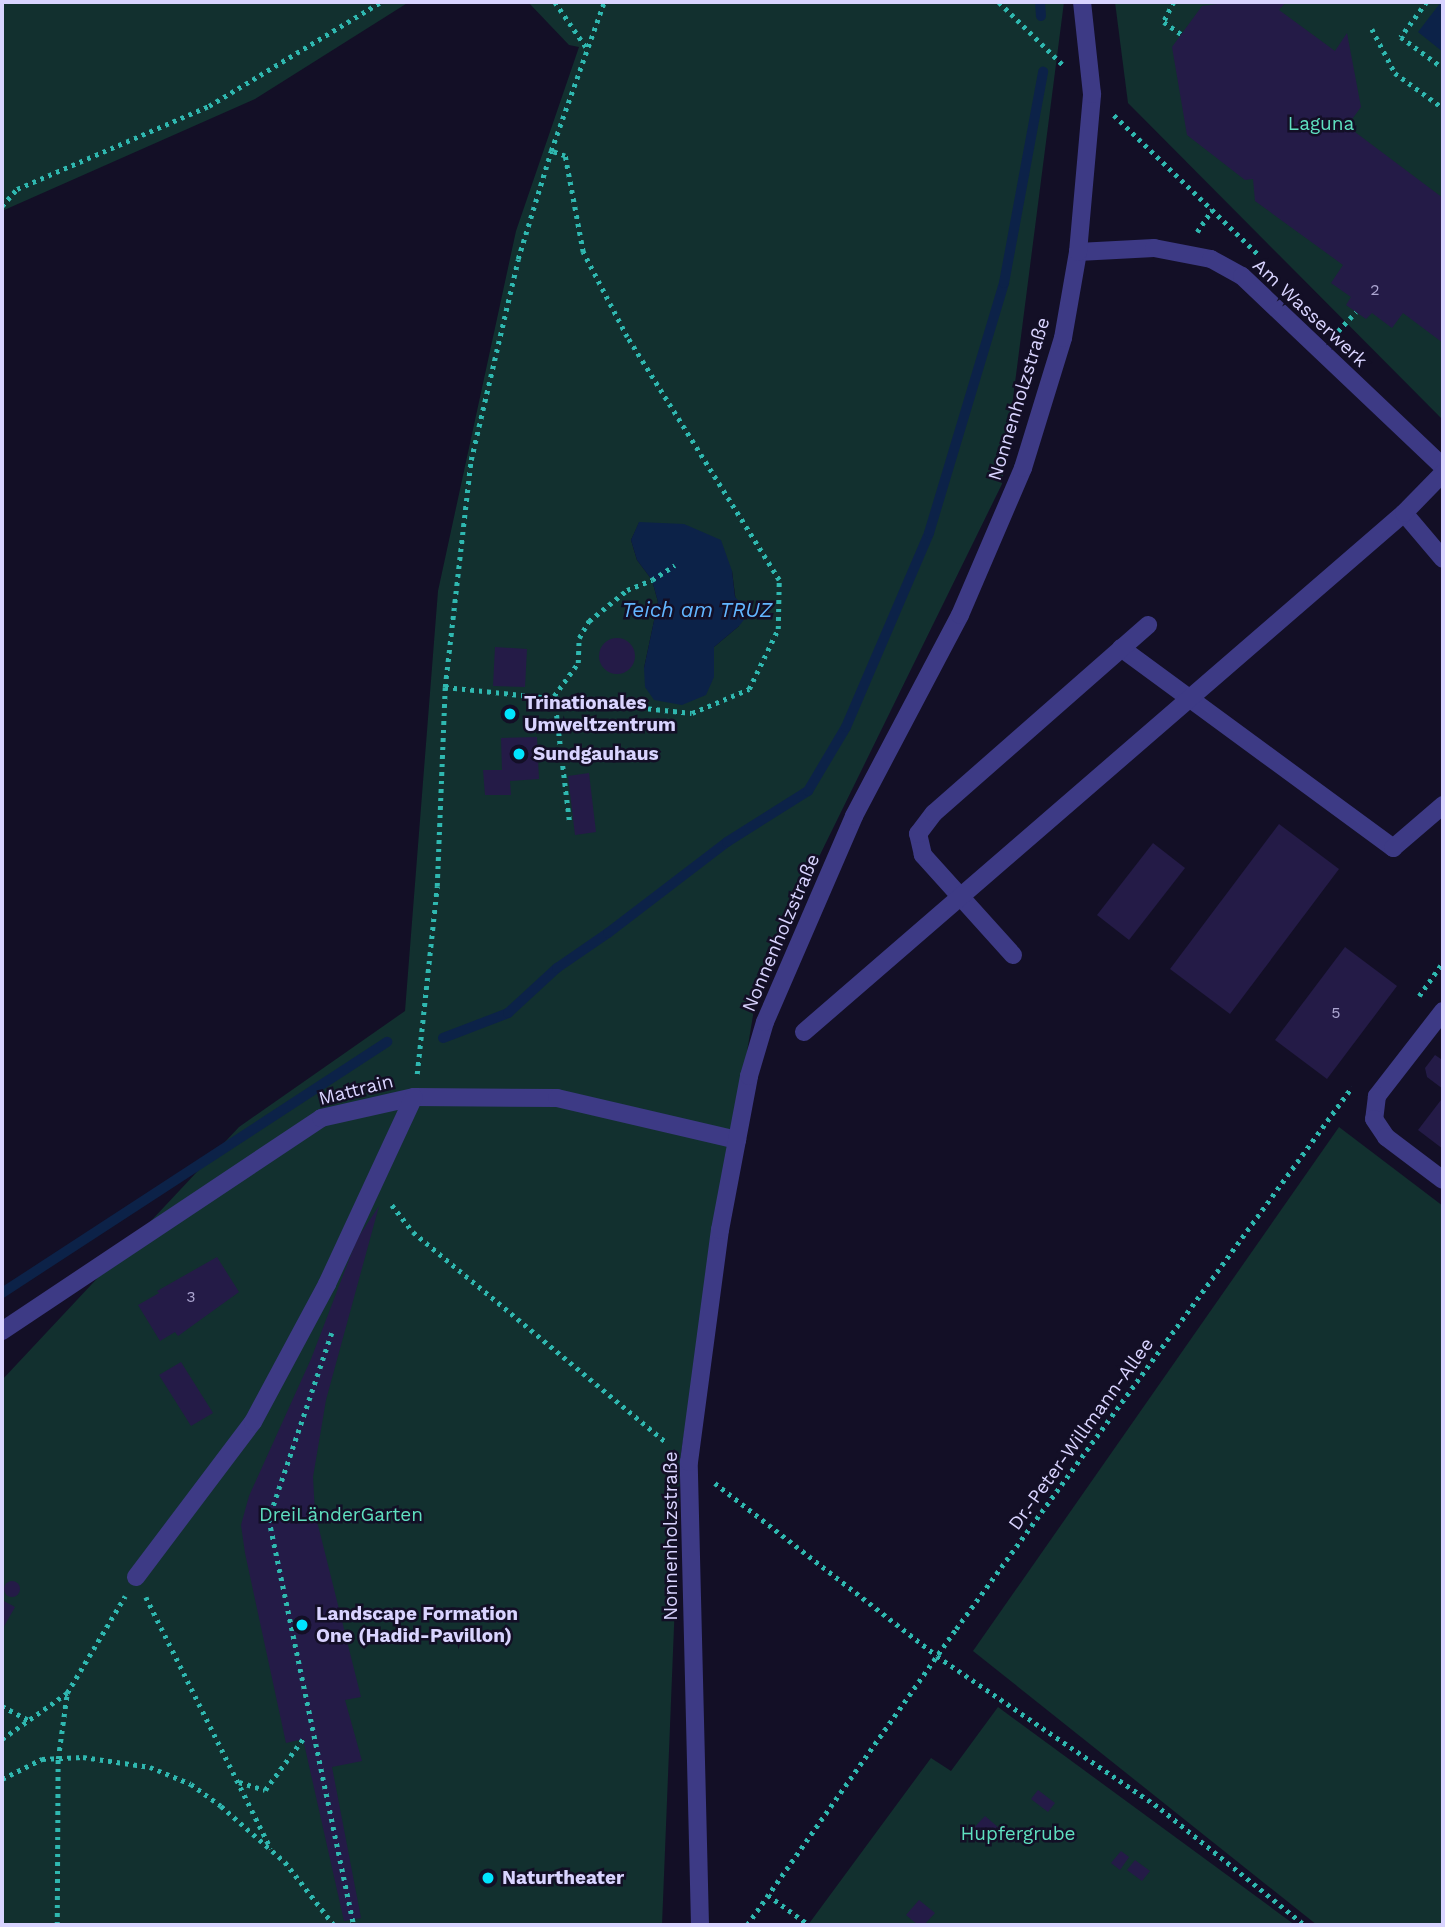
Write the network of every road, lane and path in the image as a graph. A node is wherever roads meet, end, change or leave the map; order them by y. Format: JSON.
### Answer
{"nodes":[{"id":1,"x":382,"y":2,"type":"edge"},
{"id":2,"x":555,"y":2,"type":"edge"},
{"id":3,"x":604,"y":2,"type":"edge"},
{"id":4,"x":999,"y":2,"type":"edge"},
{"id":5,"x":1082,"y":2,"type":"edge"},
{"id":6,"x":1174,"y":2,"type":"edge"},
{"id":7,"x":1427,"y":2,"type":"edge"},
{"id":8,"x":1372,"y":29,"type":"dead end"},
{"id":9,"x":1181,"y":34,"type":"dead end"},
{"id":10,"x":586,"y":48,"type":"junction"},
{"id":11,"x":1443,"y":68,"type":"edge"},
{"id":12,"x":1092,"y":94,"type":"junction"},
{"id":13,"x":1443,"y":108,"type":"edge"},
{"id":14,"x":551,"y":151,"type":"junction"},
{"id":15,"x":2,"y":206,"type":"edge"},
{"id":16,"x":1078,"y":252,"type":"junction"},
{"id":17,"x":1356,"y":312,"type":"dead end"},
{"id":18,"x":1338,"y":331,"type":"dead end"},
{"id":19,"x":1443,"y":467,"type":"edge"},
{"id":20,"x":1443,"y":473,"type":"edge"},
{"id":21,"x":1404,"y":513,"type":"junction"},
{"id":22,"x":1443,"y":559,"type":"edge"},
{"id":23,"x":675,"y":565,"type":"dead end"},
{"id":24,"x":1147,"y":625,"type":"dead end"},
{"id":25,"x":1121,"y":648,"type":"junction"},
{"id":26,"x":445,"y":687,"type":"junction"},
{"id":27,"x":554,"y":696,"type":"junction"},
{"id":28,"x":1189,"y":699,"type":"junction"},
{"id":29,"x":1443,"y":805,"type":"edge"},
{"id":30,"x":569,"y":820,"type":"dead end"},
{"id":31,"x":959,"y":897,"type":"junction"},
{"id":32,"x":1013,"y":955,"type":"dead end"},
{"id":33,"x":1443,"y":962,"type":"edge"},
{"id":34,"x":1410,"y":1008,"type":"dead end"},
{"id":35,"x":1443,"y":1010,"type":"edge"},
{"id":36,"x":804,"y":1032,"type":"dead end"},
{"id":37,"x":1361,"y":1075,"type":"dead end"},
{"id":38,"x":414,"y":1097,"type":"junction"},
{"id":39,"x":737,"y":1140,"type":"junction"},
{"id":40,"x":1443,"y":1180,"type":"edge"},
{"id":41,"x":374,"y":1183,"type":"junction"},
{"id":42,"x":335,"y":1325,"type":"dead end"},
{"id":43,"x":2,"y":1331,"type":"edge"},
{"id":44,"x":689,"y":1462,"type":"junction"},
{"id":45,"x":136,"y":1577,"type":"junction"},
{"id":46,"x":937,"y":1656,"type":"junction"},
{"id":47,"x":67,"y":1693,"type":"junction"},
{"id":48,"x":2,"y":1706,"type":"edge"},
{"id":49,"x":28,"y":1720,"type":"junction"},
{"id":50,"x":2,"y":1739,"type":"edge"},
{"id":51,"x":303,"y":1739,"type":"dead end"},
{"id":52,"x":58,"y":1759,"type":"junction"},
{"id":53,"x":2,"y":1779,"type":"edge"},
{"id":54,"x":238,"y":1782,"type":"junction"},
{"id":55,"x":272,"y":1852,"type":"junction"},
{"id":56,"x":768,"y":1895,"type":"junction"},
{"id":57,"x":57,"y":1925,"type":"edge"},
{"id":58,"x":334,"y":1925,"type":"edge"},
{"id":59,"x":354,"y":1925,"type":"edge"},
{"id":60,"x":699,"y":1925,"type":"edge"},
{"id":61,"x":747,"y":1925,"type":"edge"},
{"id":62,"x":809,"y":1925,"type":"edge"},
{"id":63,"x":1305,"y":1925,"type":"edge"}],
"edges":[{"from":1,"to":15,"type":"path"},
{"from":2,"to":10,"type":"path"},
{"from":3,"to":10,"type":"path"},
{"from":4,"to":12,"type":"path"},
{"from":5,"to":12,"type":"street","name":"Nonnenholzstraße"},
{"from":6,"to":9,"type":"path"},
{"from":7,"to":11,"type":"path"},
{"from":8,"to":13,"type":"path"},
{"from":10,"to":14,"type":"path"},
{"from":12,"to":16,"type":"street","name":"Nonnenholzstraße"},
{"from":14,"to":26,"type":"path"},
{"from":14,"to":27,"type":"path"},
{"from":16,"to":19,"type":"street","name":"Am Wasserwerk"},
{"from":16,"to":39,"type":"street","name":"Nonnenholzstraße"},
{"from":17,"to":18,"type":"path"},
{"from":20,"to":21,"type":"street"},
{"from":21,"to":22,"type":"street"},
{"from":21,"to":28,"type":"street"},
{"from":23,"to":27,"type":"path"},
{"from":24,"to":25,"type":"street"},
{"from":25,"to":28,"type":"street"},
{"from":25,"to":31,"type":"street"},
{"from":26,"to":27,"type":"path"},
{"from":26,"to":38,"type":"path"},
{"from":27,"to":30,"type":"path"},
{"from":28,"to":29,"type":"street"},
{"from":28,"to":31,"type":"street"},
{"from":31,"to":32,"type":"street"},
{"from":31,"to":36,"type":"street"},
{"from":33,"to":34,"type":"path"},
{"from":35,"to":40,"type":"street"},
{"from":37,"to":46,"type":"path","name":"Dr.-Peter-Willmann-Allee"},
{"from":38,"to":39,"type":"street","name":"Mattrain"},
{"from":38,"to":41,"type":"street"},
{"from":38,"to":43,"type":"street","name":"Mattrain"},
{"from":39,"to":44,"type":"street","name":"Nonnenholzstraße"},
{"from":41,"to":44,"type":"path"},
{"from":41,"to":45,"type":"street"},
{"from":42,"to":59,"type":"path"},
{"from":44,"to":46,"type":"path"},
{"from":44,"to":60,"type":"street","name":"Nonnenholzstraße"},
{"from":45,"to":47,"type":"path"},
{"from":45,"to":54,"type":"path"},
{"from":46,"to":56,"type":"path","name":"Dr.-Peter-Willmann-Allee"},
{"from":46,"to":63,"type":"path"},
{"from":47,"to":49,"type":"path"},
{"from":47,"to":52,"type":"path"},
{"from":48,"to":49,"type":"path"},
{"from":49,"to":50,"type":"path"},
{"from":51,"to":54,"type":"path"},
{"from":52,"to":53,"type":"path"},
{"from":52,"to":55,"type":"path"},
{"from":52,"to":57,"type":"path"},
{"from":54,"to":55,"type":"path"},
{"from":55,"to":58,"type":"path"},
{"from":56,"to":61,"type":"path","name":"Dr.-Peter-Willmann-Allee"},
{"from":56,"to":62,"type":"path"}]}
